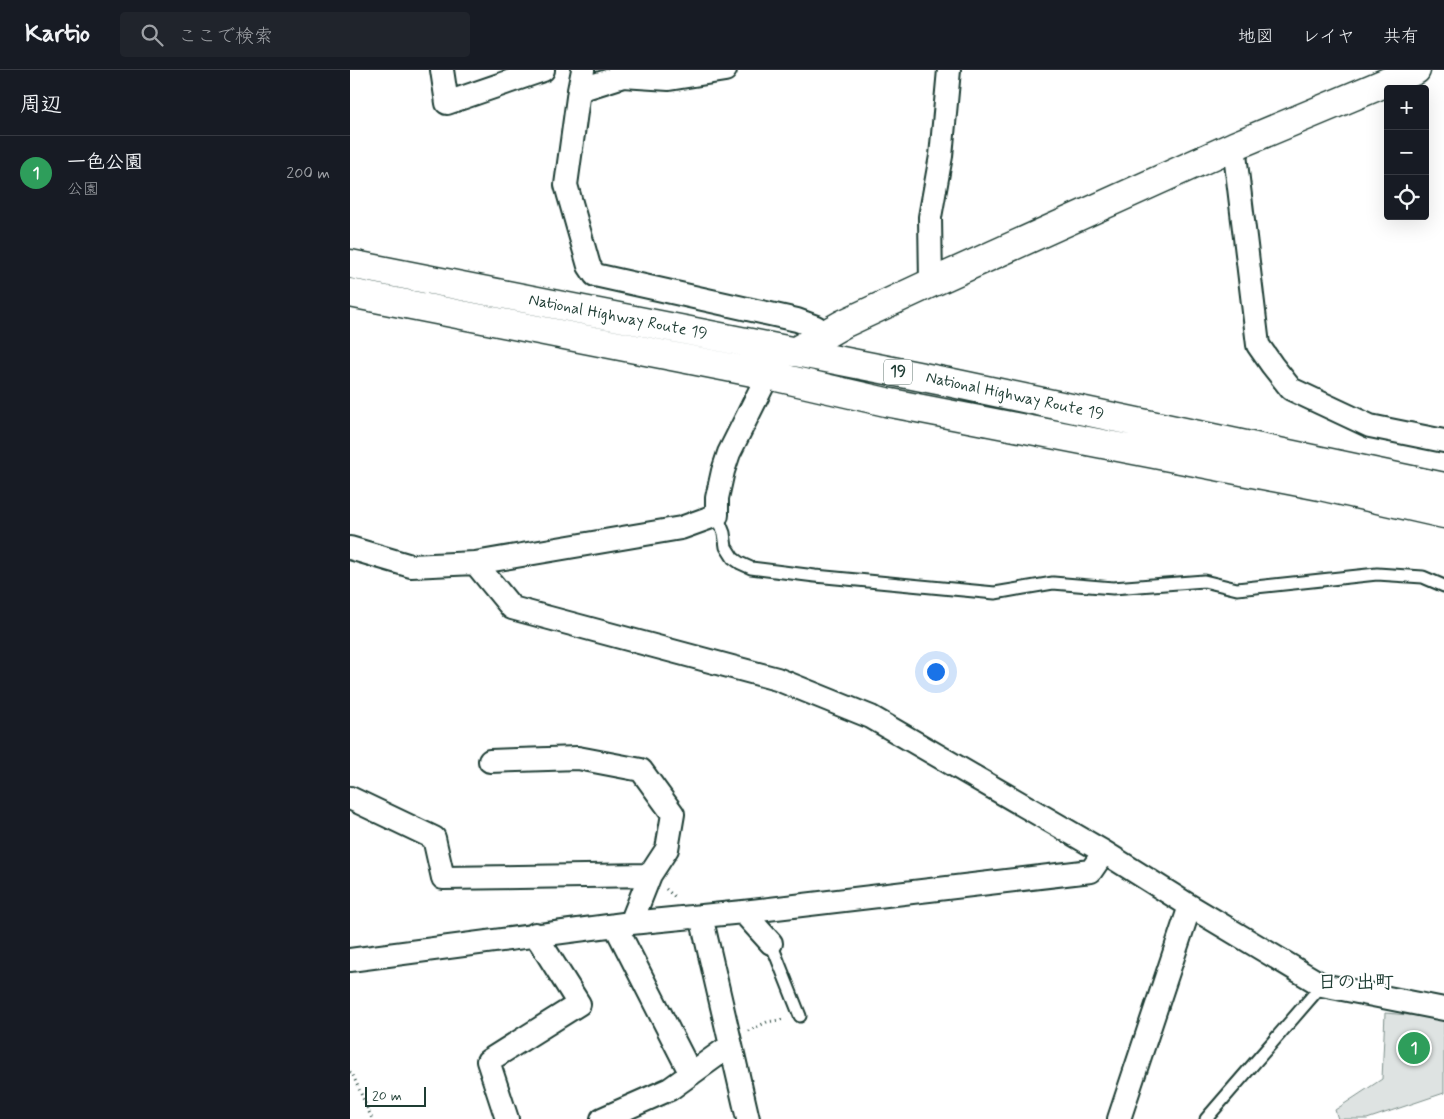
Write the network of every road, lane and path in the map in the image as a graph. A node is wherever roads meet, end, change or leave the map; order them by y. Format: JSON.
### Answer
{"nodes":[{"id":1,"x":442,"y":70,"type":"edge"},
{"id":2,"x":543,"y":70,"type":"edge"},
{"id":3,"x":725,"y":70,"type":"edge"},
{"id":4,"x":949,"y":70,"type":"edge"},
{"id":5,"x":1416,"y":70,"type":"edge"},
{"id":6,"x":581,"y":80,"type":"edge"},
{"id":7,"x":1234,"y":146,"type":"junction"},
{"id":8,"x":350,"y":264,"type":"edge"},
{"id":9,"x":931,"y":283,"type":"junction"},
{"id":10,"x":350,"y":293,"type":"edge"},
{"id":11,"x":823,"y":336,"type":"junction"},
{"id":12,"x":794,"y":352,"type":"junction"},
{"id":13,"x":768,"y":375,"type":"junction"},
{"id":14,"x":1444,"y":442,"type":"edge"},
{"id":15,"x":1444,"y":487,"type":"edge"},
{"id":16,"x":1444,"y":514,"type":"edge"},
{"id":17,"x":717,"y":515,"type":"junction"},
{"id":18,"x":350,"y":548,"type":"edge"},
{"id":19,"x":475,"y":563,"type":"junction"},
{"id":20,"x":1444,"y":586,"type":"edge"},
{"id":21,"x":490,"y":761,"type":"dead end"},
{"id":22,"x":350,"y":798,"type":"edge"},
{"id":23,"x":1104,"y":852,"type":"junction"},
{"id":24,"x":650,"y":875,"type":"junction"},
{"id":25,"x":1190,"y":906,"type":"junction"},
{"id":26,"x":743,"y":912,"type":"junction"},
{"id":27,"x":700,"y":916,"type":"junction"},
{"id":28,"x":623,"y":924,"type":"junction"},
{"id":29,"x":535,"y":934,"type":"junction"},
{"id":30,"x":771,"y":944,"type":"joint"},
{"id":31,"x":350,"y":960,"type":"edge"},
{"id":32,"x":1322,"y":985,"type":"junction"},
{"id":33,"x":1444,"y":1009,"type":"edge"},
{"id":34,"x":800,"y":1016,"type":"joint"},
{"id":35,"x":730,"y":1042,"type":"junction"},
{"id":36,"x":350,"y":1072,"type":"edge"},
{"id":37,"x":691,"y":1074,"type":"junction"},
{"id":38,"x":372,"y":1119,"type":"edge"},
{"id":39,"x":507,"y":1119,"type":"edge"},
{"id":40,"x":602,"y":1119,"type":"edge"},
{"id":41,"x":748,"y":1119,"type":"edge"},
{"id":42,"x":1119,"y":1119,"type":"edge"},
{"id":43,"x":1206,"y":1119,"type":"edge"}],
"edges":[{"from":1,"to":2,"type":"street"},
{"from":3,"to":6,"type":"street"},
{"from":4,"to":9,"type":"street"},
{"from":5,"to":7,"type":"main road"},
{"from":6,"to":11,"type":"street"},
{"from":7,"to":9,"type":"main road"},
{"from":7,"to":14,"type":"street"},
{"from":8,"to":12,"type":"main road","name":"National Highway Route 19","number":"19"},
{"from":9,"to":11,"type":"main road"},
{"from":10,"to":13,"type":"main road","name":"National Highway Route 19","number":"19"},
{"from":11,"to":12,"type":"main road"},
{"from":12,"to":13,"type":"street"},
{"from":12,"to":15,"type":"main road","name":"National Highway Route 19","number":"19"},
{"from":13,"to":16,"type":"main road","name":"National Highway Route 19","number":"19"},
{"from":13,"to":17,"type":"street"},
{"from":17,"to":19,"type":"street"},
{"from":17,"to":20,"type":"lane"},
{"from":18,"to":19,"type":"street"},
{"from":19,"to":23,"type":"street"},
{"from":21,"to":24,"type":"street"},
{"from":22,"to":24,"type":"street"},
{"from":23,"to":25,"type":"street"},
{"from":23,"to":26,"type":"street"},
{"from":24,"to":28,"type":"street"},
{"from":25,"to":32,"type":"street"},
{"from":25,"to":42,"type":"street"},
{"from":26,"to":27,"type":"street"},
{"from":26,"to":30,"type":"street"},
{"from":27,"to":28,"type":"street"},
{"from":27,"to":35,"type":"street"},
{"from":28,"to":29,"type":"street"},
{"from":28,"to":37,"type":"street"},
{"from":29,"to":31,"type":"street"},
{"from":29,"to":39,"type":"street"},
{"from":30,"to":34,"type":"lane"},
{"from":32,"to":33,"type":"street"},
{"from":32,"to":43,"type":"lane"},
{"from":34,"to":35,"type":"path"},
{"from":35,"to":37,"type":"street"},
{"from":35,"to":41,"type":"street"},
{"from":36,"to":38,"type":"path"},
{"from":37,"to":40,"type":"street"}]}
